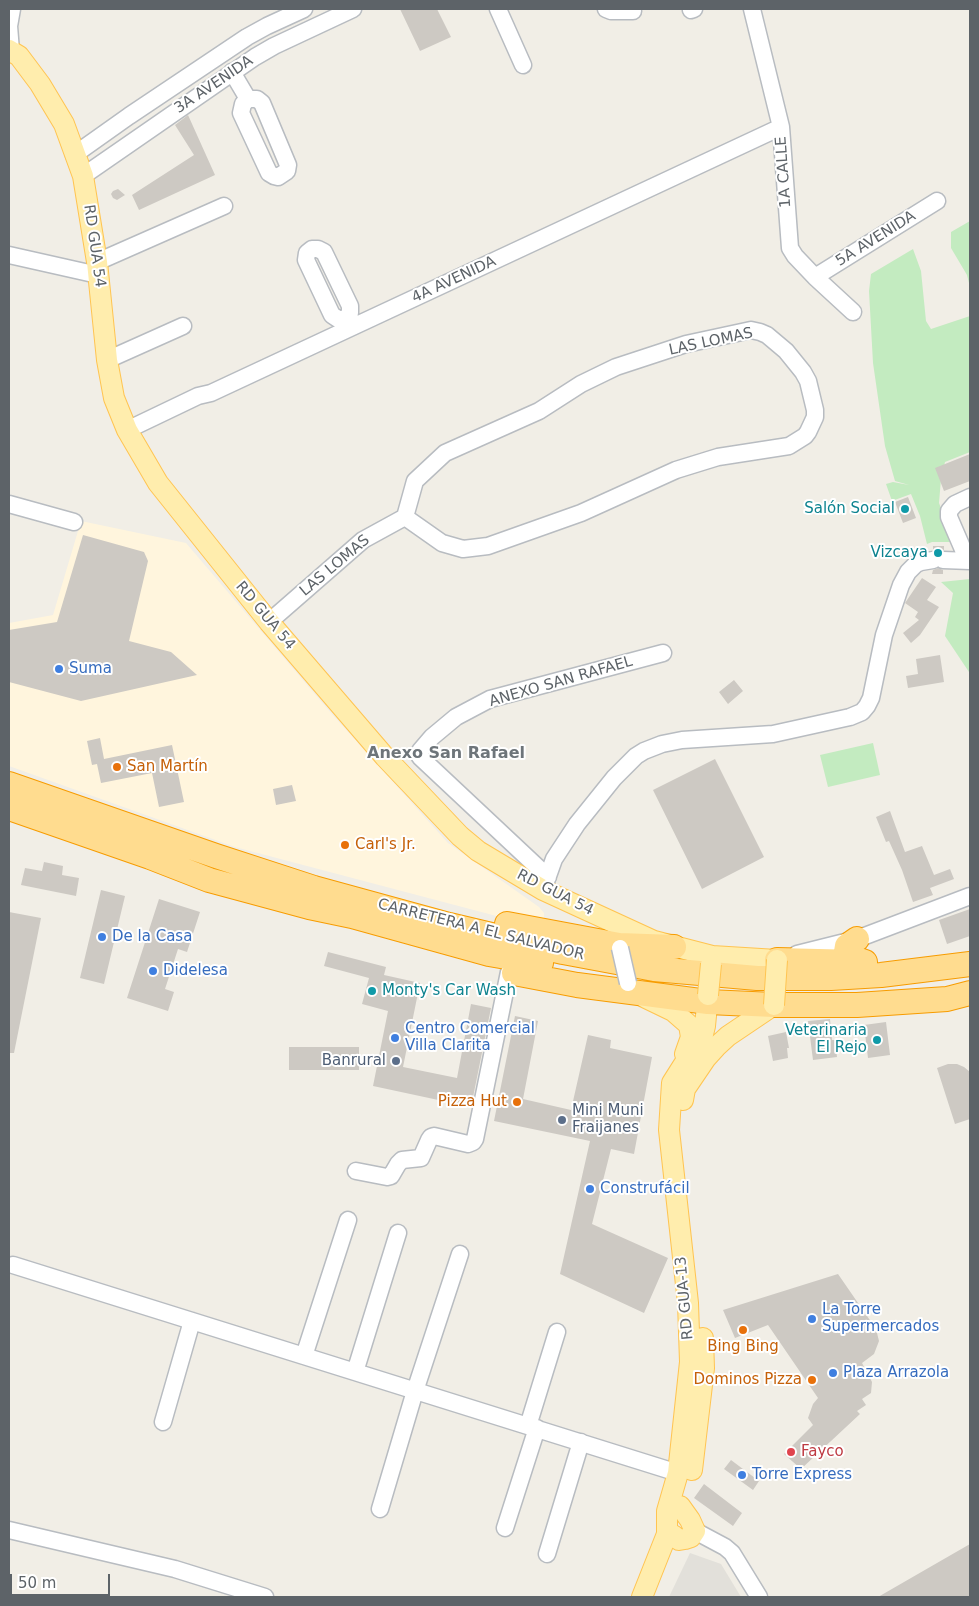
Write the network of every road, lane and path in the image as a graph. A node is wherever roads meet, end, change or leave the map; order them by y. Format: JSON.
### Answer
{"nodes":[{"id":1,"x":12,"y":9,"type":"edge"},
{"id":2,"x":304,"y":9,"type":"edge"},
{"id":3,"x":353,"y":9,"type":"edge"},
{"id":4,"x":498,"y":9,"type":"edge"},
{"id":5,"x":606,"y":9,"type":"edge"},
{"id":6,"x":752,"y":9,"type":"edge"},
{"id":7,"x":633,"y":11,"type":"dead end"},
{"id":8,"x":9,"y":26,"type":"edge"},
{"id":9,"x":10,"y":51,"type":"edge"},
{"id":10,"x":523,"y":65,"type":"dead end"},
{"id":11,"x":232,"y":72,"type":"junction"},
{"id":12,"x":248,"y":99,"type":"dead end"},
{"id":13,"x":781,"y":128,"type":"junction"},
{"id":14,"x":74,"y":155,"type":"junction"},
{"id":15,"x":83,"y":176,"type":"junction"},
{"id":16,"x":937,"y":201,"type":"dead end"},
{"id":17,"x":224,"y":206,"type":"dead end"},
{"id":18,"x":9,"y":255,"type":"edge"},
{"id":19,"x":97,"y":268,"type":"junction"},
{"id":20,"x":815,"y":277,"type":"junction"},
{"id":21,"x":853,"y":312,"type":"dead end"},
{"id":22,"x":183,"y":326,"type":"dead end"},
{"id":23,"x":108,"y":360,"type":"junction"},
{"id":24,"x":211,"y":393,"type":"junction"},
{"id":25,"x":127,"y":430,"type":"junction"},
{"id":26,"x":164,"y":490,"type":"junction"},
{"id":27,"x":970,"y":497,"type":"edge"},
{"id":28,"x":9,"y":504,"type":"edge"},
{"id":29,"x":405,"y":517,"type":"junction"},
{"id":30,"x":74,"y":522,"type":"dead end"},
{"id":31,"x":969,"y":561,"type":"edge"},
{"id":32,"x":269,"y":622,"type":"junction"},
{"id":33,"x":663,"y":653,"type":"dead end"},
{"id":34,"x":9,"y":784,"type":"edge"},
{"id":35,"x":9,"y":789,"type":"edge"},
{"id":36,"x":9,"y":808,"type":"edge"},
{"id":37,"x":123,"y":824,"type":"junction"},
{"id":38,"x":216,"y":856,"type":"junction"},
{"id":39,"x":150,"y":857,"type":"junction"},
{"id":40,"x":209,"y":880,"type":"junction"},
{"id":41,"x":545,"y":883,"type":"junction"},
{"id":42,"x":970,"y":896,"type":"edge"},
{"id":43,"x":599,"y":916,"type":"junction"},
{"id":44,"x":856,"y":940,"type":"junction"},
{"id":45,"x":619,"y":946,"type":"junction"},
{"id":46,"x":674,"y":947,"type":"junction"},
{"id":47,"x":970,"y":952,"type":"edge"},
{"id":48,"x":711,"y":960,"type":"junction"},
{"id":49,"x":776,"y":960,"type":"junction"},
{"id":50,"x":865,"y":962,"type":"junction"},
{"id":51,"x":970,"y":964,"type":"edge"},
{"id":52,"x":509,"y":972,"type":"junction"},
{"id":53,"x":970,"y":980,"type":"edge"},
{"id":54,"x":630,"y":989,"type":"junction"},
{"id":55,"x":970,"y":993,"type":"edge"},
{"id":56,"x":708,"y":999,"type":"junction"},
{"id":57,"x":774,"y":1005,"type":"junction"},
{"id":58,"x":672,"y":1083,"type":"junction"},
{"id":59,"x":356,"y":1171,"type":"dead end"},
{"id":60,"x":348,"y":1220,"type":"dead end"},
{"id":61,"x":398,"y":1233,"type":"dead end"},
{"id":62,"x":460,"y":1254,"type":"dead end"},
{"id":63,"x":12,"y":1265,"type":"dead end"},
{"id":64,"x":192,"y":1321,"type":"junction"},
{"id":65,"x":557,"y":1332,"type":"dead end"},
{"id":66,"x":304,"y":1356,"type":"junction"},
{"id":67,"x":355,"y":1372,"type":"junction"},
{"id":68,"x":415,"y":1390,"type":"junction"},
{"id":69,"x":162,"y":1422,"type":"dead end"},
{"id":70,"x":533,"y":1427,"type":"junction"},
{"id":71,"x":581,"y":1442,"type":"junction"},
{"id":72,"x":684,"y":1478,"type":"junction"},
{"id":73,"x":680,"y":1506,"type":"junction"},
{"id":74,"x":380,"y":1509,"type":"dead end"},
{"id":75,"x":505,"y":1528,"type":"dead end"},
{"id":76,"x":9,"y":1530,"type":"edge"},
{"id":77,"x":680,"y":1535,"type":"junction"},
{"id":78,"x":547,"y":1554,"type":"dead end"},
{"id":79,"x":265,"y":1597,"type":"edge"},
{"id":80,"x":642,"y":1597,"type":"edge"},
{"id":81,"x":759,"y":1597,"type":"edge"}],
"edges":[{"from":1,"to":8,"type":"street"},
{"from":2,"to":14,"type":"street","name":"3A AVENIDA"},
{"from":3,"to":11,"type":"street","name":"3A AVENIDA"},
{"from":4,"to":10,"type":"street"},
{"from":5,"to":7,"type":"street"},
{"from":6,"to":13,"type":"street","name":"1A CALLE"},
{"from":8,"to":9,"type":"street"},
{"from":9,"to":14,"type":"main road","name":"RD GUA 54"},
{"from":11,"to":12,"type":"street"},
{"from":11,"to":15,"type":"street","name":"3A AVENIDA"},
{"from":13,"to":20,"type":"street","name":"1A CALLE"},
{"from":13,"to":24,"type":"street","name":"4A AVENIDA"},
{"from":14,"to":15,"type":"main road","name":"RD GUA 54"},
{"from":15,"to":19,"type":"main road","name":"RD GUA 54"},
{"from":16,"to":20,"type":"street","name":"5A AVENIDA"},
{"from":17,"to":19,"type":"street"},
{"from":18,"to":19,"type":"street"},
{"from":19,"to":23,"type":"main road","name":"RD GUA 54"},
{"from":20,"to":21,"type":"street","name":"1A CALLE"},
{"from":22,"to":23,"type":"street"},
{"from":23,"to":25,"type":"main road","name":"RD GUA 54"},
{"from":24,"to":25,"type":"street","name":"4A AVENIDA"},
{"from":24,"to":26,"type":"street"},
{"from":25,"to":26,"type":"main road","name":"RD GUA 54"},
{"from":26,"to":32,"type":"main road","name":"RD GUA 54"},
{"from":27,"to":31,"type":"street"},
{"from":28,"to":30,"type":"street"},
{"from":29,"to":29,"type":"street","name":"LAS LOMAS"},
{"from":29,"to":32,"type":"street","name":"LAS LOMAS"},
{"from":31,"to":41,"type":"street"},
{"from":32,"to":41,"type":"main road","name":"RD GUA 54"},
{"from":33,"to":41,"type":"street","name":"ANEXO SAN RAFAEL"},
{"from":34,"to":37,"type":"highway","name":"CARRETERA A EL SALVADOR"},
{"from":35,"to":37,"type":"highway"},
{"from":36,"to":39,"type":"highway","name":"CARRETERA A EL SALVADOR"},
{"from":37,"to":38,"type":"highway","name":"CARRETERA A EL SALVADOR"},
{"from":37,"to":39,"type":"highway"},
{"from":38,"to":45,"type":"highway"},
{"from":38,"to":51,"type":"highway","name":"CARRETERA A EL SALVADOR"},
{"from":39,"to":40,"type":"highway","name":"CARRETERA A EL SALVADOR"},
{"from":40,"to":52,"type":"highway"},
{"from":40,"to":53,"type":"highway","name":"CARRETERA A EL SALVADOR"},
{"from":41,"to":43,"type":"main road","name":"RD GUA 54"},
{"from":42,"to":44,"type":"street"},
{"from":43,"to":45,"type":"street"},
{"from":43,"to":46,"type":"main road","name":"RD GUA 54"},
{"from":44,"to":49,"type":"street"},
{"from":44,"to":50,"type":"highway"},
{"from":45,"to":46,"type":"highway"},
{"from":45,"to":54,"type":"street","bridge":true},
{"from":46,"to":48,"type":"main road","name":"RD GUA 54"},
{"from":47,"to":50,"type":"highway"},
{"from":48,"to":49,"type":"main road","name":"RD GUA 54"},
{"from":48,"to":56,"type":"main road","name":"RD GUA-13","bridge":true},
{"from":49,"to":50,"type":"highway"},
{"from":49,"to":57,"type":"main road","bridge":true},
{"from":52,"to":54,"type":"highway"},
{"from":52,"to":59,"type":"street"},
{"from":54,"to":56,"type":"highway"},
{"from":54,"to":58,"type":"main road"},
{"from":55,"to":57,"type":"highway"},
{"from":56,"to":57,"type":"highway"},
{"from":56,"to":58,"type":"main road","name":"RD GUA-13"},
{"from":57,"to":72,"type":"main road","name":"RD GUA-13"},
{"from":58,"to":72,"type":"main road","name":"RD GUA-13"},
{"from":60,"to":66,"type":"street"},
{"from":61,"to":67,"type":"street"},
{"from":62,"to":68,"type":"street"},
{"from":63,"to":64,"type":"street"},
{"from":64,"to":66,"type":"street"},
{"from":64,"to":69,"type":"street"},
{"from":65,"to":70,"type":"street"},
{"from":66,"to":67,"type":"street"},
{"from":67,"to":68,"type":"street"},
{"from":68,"to":70,"type":"street"},
{"from":68,"to":74,"type":"street"},
{"from":70,"to":71,"type":"street"},
{"from":70,"to":75,"type":"street"},
{"from":71,"to":72,"type":"street"},
{"from":71,"to":78,"type":"street"},
{"from":72,"to":73,"type":"main road"},
{"from":72,"to":77,"type":"main road","name":"RD GUA-13"},
{"from":73,"to":77,"type":"main road"},
{"from":73,"to":77,"type":"main road"},
{"from":76,"to":79,"type":"street"},
{"from":77,"to":80,"type":"main road","name":"RD GUA-13"},
{"from":77,"to":81,"type":"street"}]}
